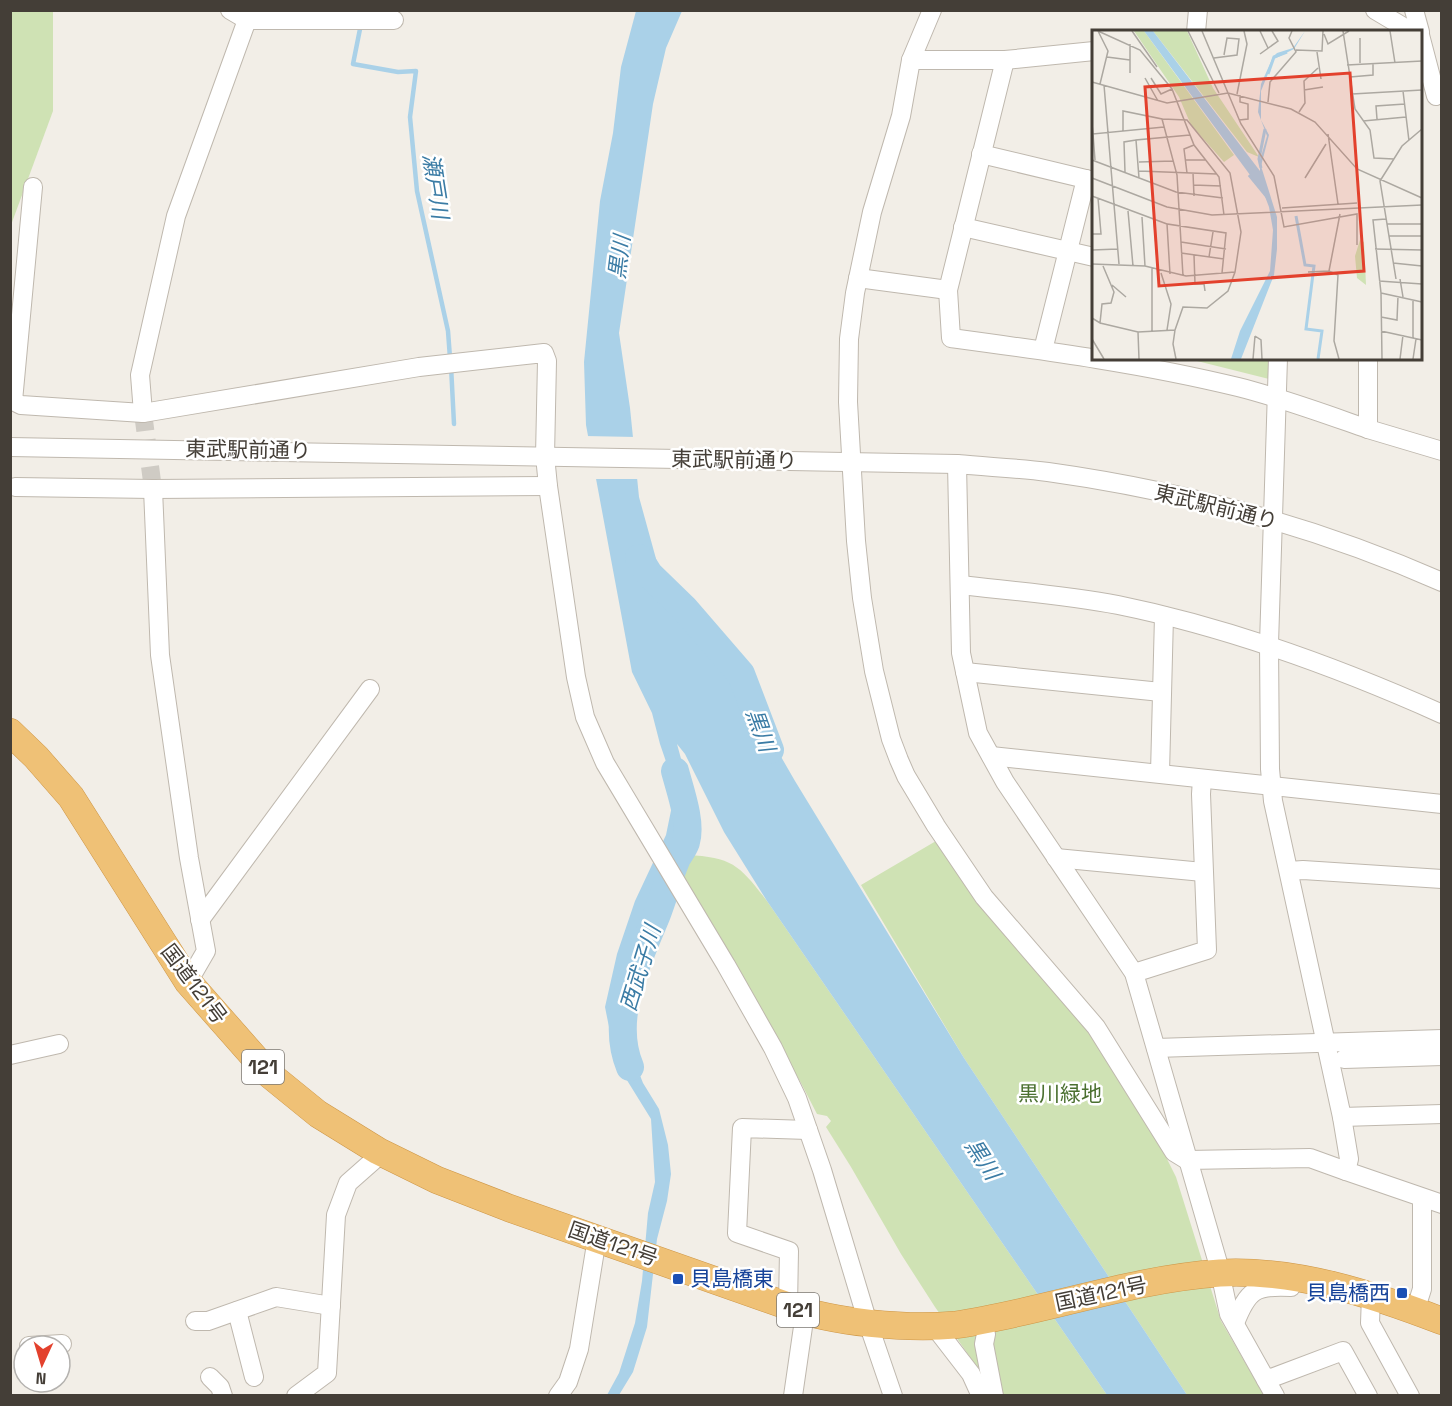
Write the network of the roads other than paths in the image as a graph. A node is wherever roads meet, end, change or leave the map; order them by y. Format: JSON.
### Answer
{"nodes":[{"id":1,"x":230,"y":10,"type":"edge"},
{"id":2,"x":932,"y":10,"type":"edge"},
{"id":3,"x":1198,"y":10,"type":"edge"},
{"id":4,"x":1376,"y":10,"type":"edge"},
{"id":5,"x":1414,"y":10,"type":"edge"},
{"id":6,"x":247,"y":20,"type":"junction"},
{"id":7,"x":394,"y":21,"type":"dead end"},
{"id":8,"x":1196,"y":30,"type":"edge"},
{"id":9,"x":1409,"y":30,"type":"edge"},
{"id":10,"x":1419,"y":30,"type":"edge"},
{"id":11,"x":1422,"y":44,"type":"edge"},
{"id":12,"x":1092,"y":51,"type":"edge"},
{"id":13,"x":911,"y":60,"type":"junction"},
{"id":14,"x":1005,"y":60,"type":"junction"},
{"id":15,"x":1433,"y":95,"type":"edge"},
{"id":16,"x":981,"y":154,"type":"junction"},
{"id":17,"x":1090,"y":180,"type":"edge"},
{"id":18,"x":33,"y":187,"type":"dead end"},
{"id":19,"x":963,"y":227,"type":"junction"},
{"id":20,"x":1068,"y":252,"type":"junction"},
{"id":21,"x":1092,"y":257,"type":"edge"},
{"id":22,"x":858,"y":278,"type":"junction"},
{"id":23,"x":948,"y":290,"type":"junction"},
{"id":24,"x":1043,"y":350,"type":"junction"},
{"id":25,"x":1092,"y":356,"type":"edge"},
{"id":26,"x":1122,"y":360,"type":"edge"},
{"id":27,"x":1278,"y":360,"type":"edge"},
{"id":28,"x":1368,"y":360,"type":"edge"},
{"id":29,"x":1153,"y":364,"type":"edge"},
{"id":30,"x":1278,"y":398,"type":"junction"},
{"id":31,"x":143,"y":413,"type":"junction"},
{"id":32,"x":1368,"y":429,"type":"junction"},
{"id":33,"x":10,"y":447,"type":"edge"},
{"id":34,"x":1442,"y":451,"type":"edge"},
{"id":35,"x":552,"y":456,"type":"junction"},
{"id":36,"x":846,"y":462,"type":"junction"},
{"id":37,"x":957,"y":464,"type":"junction"},
{"id":38,"x":548,"y":486,"type":"junction"},
{"id":39,"x":15,"y":487,"type":"dead end"},
{"id":40,"x":153,"y":489,"type":"junction"},
{"id":41,"x":1272,"y":520,"type":"junction"},
{"id":42,"x":1442,"y":582,"type":"edge"},
{"id":43,"x":960,"y":585,"type":"junction"},
{"id":44,"x":1164,"y":616,"type":"junction"},
{"id":45,"x":1269,"y":644,"type":"junction"},
{"id":46,"x":965,"y":672,"type":"junction"},
{"id":47,"x":369,"y":689,"type":"dead end"},
{"id":48,"x":1161,"y":692,"type":"junction"},
{"id":49,"x":1442,"y":714,"type":"edge"},
{"id":50,"x":10,"y":732,"type":"edge"},
{"id":51,"x":991,"y":756,"type":"junction"},
{"id":52,"x":1160,"y":773,"type":"junction"},
{"id":53,"x":1202,"y":779,"type":"junction"},
{"id":54,"x":1272,"y":786,"type":"junction"},
{"id":55,"x":1442,"y":804,"type":"edge"},
{"id":56,"x":1056,"y":858,"type":"junction"},
{"id":57,"x":1203,"y":872,"type":"junction"},
{"id":58,"x":1289,"y":872,"type":"junction"},
{"id":59,"x":1442,"y":879,"type":"edge"},
{"id":60,"x":201,"y":920,"type":"junction"},
{"id":61,"x":1134,"y":973,"type":"junction"},
{"id":62,"x":188,"y":982,"type":"junction"},
{"id":63,"x":1442,"y":1039,"type":"edge"},
{"id":64,"x":1324,"y":1043,"type":"junction"},
{"id":65,"x":59,"y":1044,"type":"dead end"},
{"id":66,"x":1156,"y":1048,"type":"junction"},
{"id":67,"x":10,"y":1055,"type":"edge"},
{"id":68,"x":1442,"y":1056,"type":"edge"},
{"id":69,"x":1344,"y":1059,"type":"dead end"},
{"id":70,"x":1442,"y":1114,"type":"edge"},
{"id":71,"x":1342,"y":1117,"type":"junction"},
{"id":72,"x":808,"y":1130,"type":"junction"},
{"id":73,"x":382,"y":1153,"type":"junction"},
{"id":74,"x":1187,"y":1160,"type":"junction"},
{"id":75,"x":1346,"y":1171,"type":"junction"},
{"id":76,"x":1422,"y":1198,"type":"junction"},
{"id":77,"x":1442,"y":1204,"type":"edge"},
{"id":78,"x":597,"y":1238,"type":"junction"},
{"id":79,"x":1213,"y":1274,"type":"junction"},
{"id":80,"x":1341,"y":1287,"type":"junction"},
{"id":81,"x":1371,"y":1296,"type":"junction"},
{"id":82,"x":331,"y":1305,"type":"junction"},
{"id":83,"x":796,"y":1309,"type":"junction"},
{"id":84,"x":237,"y":1311,"type":"junction"},
{"id":85,"x":1415,"y":1311,"type":"junction"},
{"id":86,"x":1442,"y":1321,"type":"edge"},
{"id":87,"x":195,"y":1322,"type":"dead end"},
{"id":88,"x":868,"y":1323,"type":"junction"},
{"id":89,"x":1235,"y":1323,"type":"junction"},
{"id":90,"x":938,"y":1326,"type":"junction"},
{"id":91,"x":986,"y":1334,"type":"dead end"},
{"id":92,"x":210,"y":1377,"type":"dead end"},
{"id":93,"x":254,"y":1377,"type":"dead end"},
{"id":94,"x":1270,"y":1388,"type":"edge"},
{"id":95,"x":223,"y":1395,"type":"edge"},
{"id":96,"x":296,"y":1395,"type":"edge"},
{"id":97,"x":558,"y":1395,"type":"edge"},
{"id":98,"x":793,"y":1395,"type":"edge"},
{"id":99,"x":893,"y":1395,"type":"edge"},
{"id":100,"x":981,"y":1395,"type":"edge"},
{"id":101,"x":994,"y":1395,"type":"edge"},
{"id":102,"x":1368,"y":1395,"type":"edge"},
{"id":103,"x":1410,"y":1395,"type":"edge"}],
"edges":[{"from":1,"to":6,"type":"street"},
{"from":2,"to":13,"type":"street"},
{"from":3,"to":8,"type":"street"},
{"from":4,"to":9,"type":"street"},
{"from":5,"to":10,"type":"street"},
{"from":6,"to":7,"type":"street"},
{"from":6,"to":31,"type":"street"},
{"from":11,"to":15,"type":"street"},
{"from":12,"to":14,"type":"street"},
{"from":13,"to":14,"type":"street"},
{"from":13,"to":22,"type":"street"},
{"from":14,"to":16,"type":"street"},
{"from":16,"to":17,"type":"street"},
{"from":16,"to":19,"type":"street"},
{"from":17,"to":20,"type":"street"},
{"from":18,"to":31,"type":"street"},
{"from":19,"to":20,"type":"street"},
{"from":19,"to":23,"type":"street"},
{"from":20,"to":21,"type":"street"},
{"from":20,"to":24,"type":"street"},
{"from":22,"to":23,"type":"street"},
{"from":22,"to":36,"type":"street"},
{"from":23,"to":24,"type":"street"},
{"from":24,"to":25,"type":"street"},
{"from":26,"to":29,"type":"street"},
{"from":27,"to":30,"type":"street"},
{"from":28,"to":32,"type":"street"},
{"from":29,"to":30,"type":"street"},
{"from":30,"to":32,"type":"street"},
{"from":30,"to":41,"type":"street"},
{"from":31,"to":35,"type":"street"},
{"from":32,"to":34,"type":"street"},
{"from":33,"to":35,"type":"street","name":"東武駅前通り"},
{"from":35,"to":36,"type":"street","name":"東武駅前通り"},
{"from":35,"to":38,"type":"street"},
{"from":36,"to":37,"type":"street","name":"東武駅前通り"},
{"from":36,"to":74,"type":"street"},
{"from":37,"to":41,"type":"street","name":"東武駅前通り"},
{"from":37,"to":43,"type":"street"},
{"from":38,"to":40,"type":"street"},
{"from":38,"to":72,"type":"street"},
{"from":39,"to":40,"type":"street"},
{"from":40,"to":60,"type":"street"},
{"from":41,"to":42,"type":"street","name":"東武駅前通り"},
{"from":41,"to":45,"type":"street"},
{"from":43,"to":44,"type":"street"},
{"from":43,"to":46,"type":"street"},
{"from":44,"to":45,"type":"street"},
{"from":44,"to":48,"type":"street"},
{"from":45,"to":49,"type":"street"},
{"from":45,"to":54,"type":"street"},
{"from":46,"to":48,"type":"street"},
{"from":46,"to":51,"type":"street"},
{"from":47,"to":60,"type":"street"},
{"from":48,"to":52,"type":"street"},
{"from":50,"to":62,"type":"highway","name":"国道121号","number":"121"},
{"from":51,"to":52,"type":"street"},
{"from":51,"to":56,"type":"street"},
{"from":52,"to":53,"type":"street"},
{"from":53,"to":54,"type":"street"},
{"from":53,"to":57,"type":"street"},
{"from":54,"to":55,"type":"street"},
{"from":54,"to":58,"type":"street"},
{"from":56,"to":57,"type":"street"},
{"from":56,"to":61,"type":"street"},
{"from":57,"to":61,"type":"street"},
{"from":58,"to":59,"type":"street"},
{"from":58,"to":64,"type":"street"},
{"from":60,"to":62,"type":"street"},
{"from":61,"to":66,"type":"street"},
{"from":62,"to":73,"type":"highway","name":"国道121号","number":"121"},
{"from":63,"to":64,"type":"street"},
{"from":64,"to":66,"type":"street"},
{"from":64,"to":71,"type":"street"},
{"from":65,"to":67,"type":"street"},
{"from":66,"to":74,"type":"street"},
{"from":68,"to":69,"type":"street"},
{"from":70,"to":71,"type":"street"},
{"from":71,"to":75,"type":"street"},
{"from":72,"to":83,"type":"street"},
{"from":72,"to":88,"type":"street"},
{"from":73,"to":78,"type":"highway","name":"国道121号","number":"121"},
{"from":73,"to":82,"type":"street"},
{"from":74,"to":75,"type":"street"},
{"from":74,"to":79,"type":"street"},
{"from":75,"to":76,"type":"street"},
{"from":76,"to":77,"type":"street"},
{"from":76,"to":85,"type":"street"},
{"from":78,"to":83,"type":"highway","name":"国道121号","number":"121"},
{"from":78,"to":97,"type":"street"},
{"from":79,"to":80,"type":"highway","name":"国道121号","number":"121"},
{"from":79,"to":89,"type":"street"},
{"from":79,"to":90,"type":"highway","name":"国道121号","number":"121"},
{"from":80,"to":81,"type":"highway","name":"国道121号","number":"121"},
{"from":80,"to":89,"type":"street"},
{"from":81,"to":85,"type":"highway","name":"国道121号","number":"121"},
{"from":81,"to":103,"type":"street"},
{"from":82,"to":84,"type":"street"},
{"from":82,"to":96,"type":"street"},
{"from":83,"to":88,"type":"highway","name":"国道121号","number":"121"},
{"from":83,"to":98,"type":"street"},
{"from":84,"to":87,"type":"street"},
{"from":84,"to":93,"type":"street"},
{"from":85,"to":86,"type":"highway","name":"国道121号","number":"121"},
{"from":88,"to":90,"type":"highway","name":"国道121号","number":"121"},
{"from":88,"to":99,"type":"street"},
{"from":89,"to":94,"type":"street"},
{"from":90,"to":100,"type":"street"},
{"from":91,"to":101,"type":"street"},
{"from":92,"to":95,"type":"street"},
{"from":94,"to":102,"type":"street"}]}
